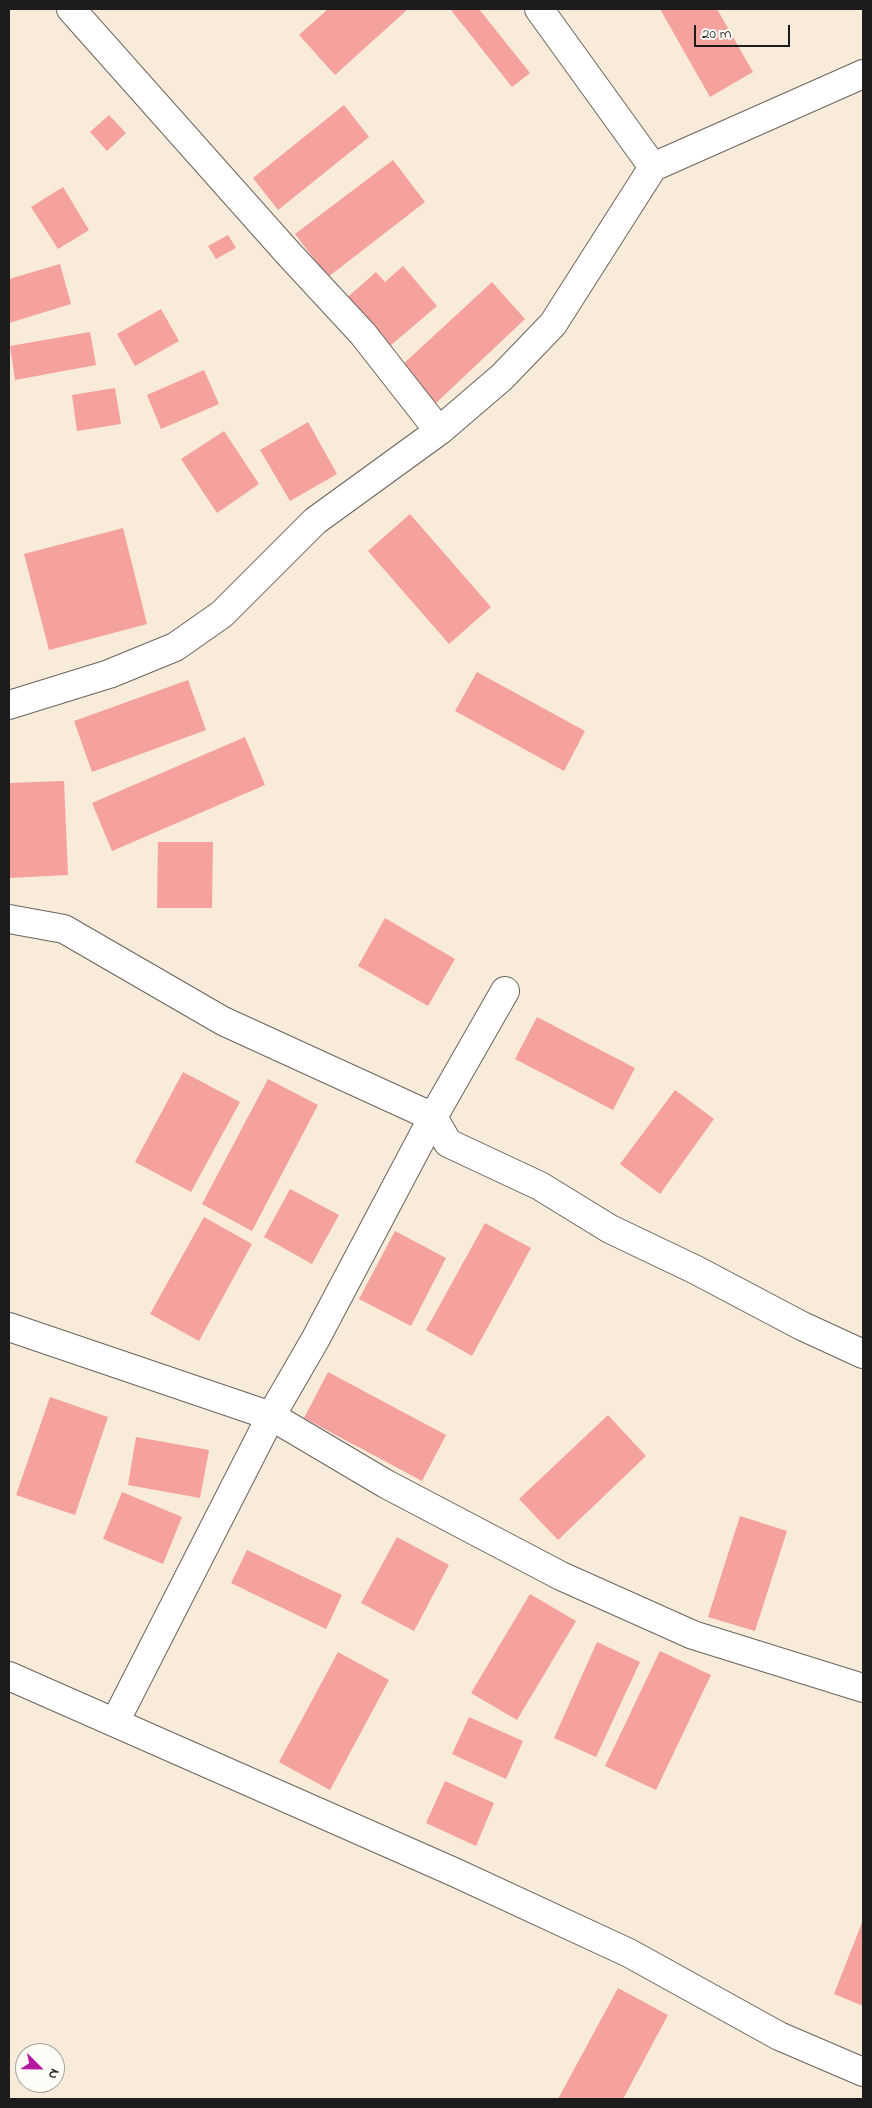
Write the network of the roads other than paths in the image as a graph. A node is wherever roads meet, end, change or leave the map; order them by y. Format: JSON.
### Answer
{"nodes":[{"id":1,"x":71,"y":9,"type":"edge"},
{"id":2,"x":539,"y":9,"type":"edge"},
{"id":3,"x":863,"y":74,"type":"edge"},
{"id":4,"x":653,"y":166,"type":"junction"},
{"id":5,"x":439,"y":431,"type":"junction"},
{"id":6,"x":9,"y":705,"type":"edge"},
{"id":7,"x":9,"y":918,"type":"edge"},
{"id":8,"x":505,"y":991,"type":"dead end"},
{"id":9,"x":433,"y":1117,"type":"junction"},
{"id":10,"x":9,"y":1327,"type":"edge"},
{"id":11,"x":863,"y":1354,"type":"edge"},
{"id":12,"x":272,"y":1416,"type":"junction"},
{"id":13,"x":9,"y":1676,"type":"edge"},
{"id":14,"x":863,"y":1688,"type":"edge"},
{"id":15,"x":116,"y":1722,"type":"junction"},
{"id":16,"x":863,"y":2072,"type":"edge"}],
"edges":[{"from":1,"to":5,"type":"street"},
{"from":2,"to":4,"type":"street"},
{"from":3,"to":4,"type":"street"},
{"from":4,"to":5,"type":"street"},
{"from":5,"to":6,"type":"street"},
{"from":7,"to":9,"type":"street"},
{"from":8,"to":9,"type":"street"},
{"from":9,"to":11,"type":"street"},
{"from":9,"to":12,"type":"street"},
{"from":10,"to":12,"type":"street"},
{"from":12,"to":14,"type":"street"},
{"from":12,"to":15,"type":"street"},
{"from":13,"to":15,"type":"street"},
{"from":15,"to":16,"type":"street"}]}
